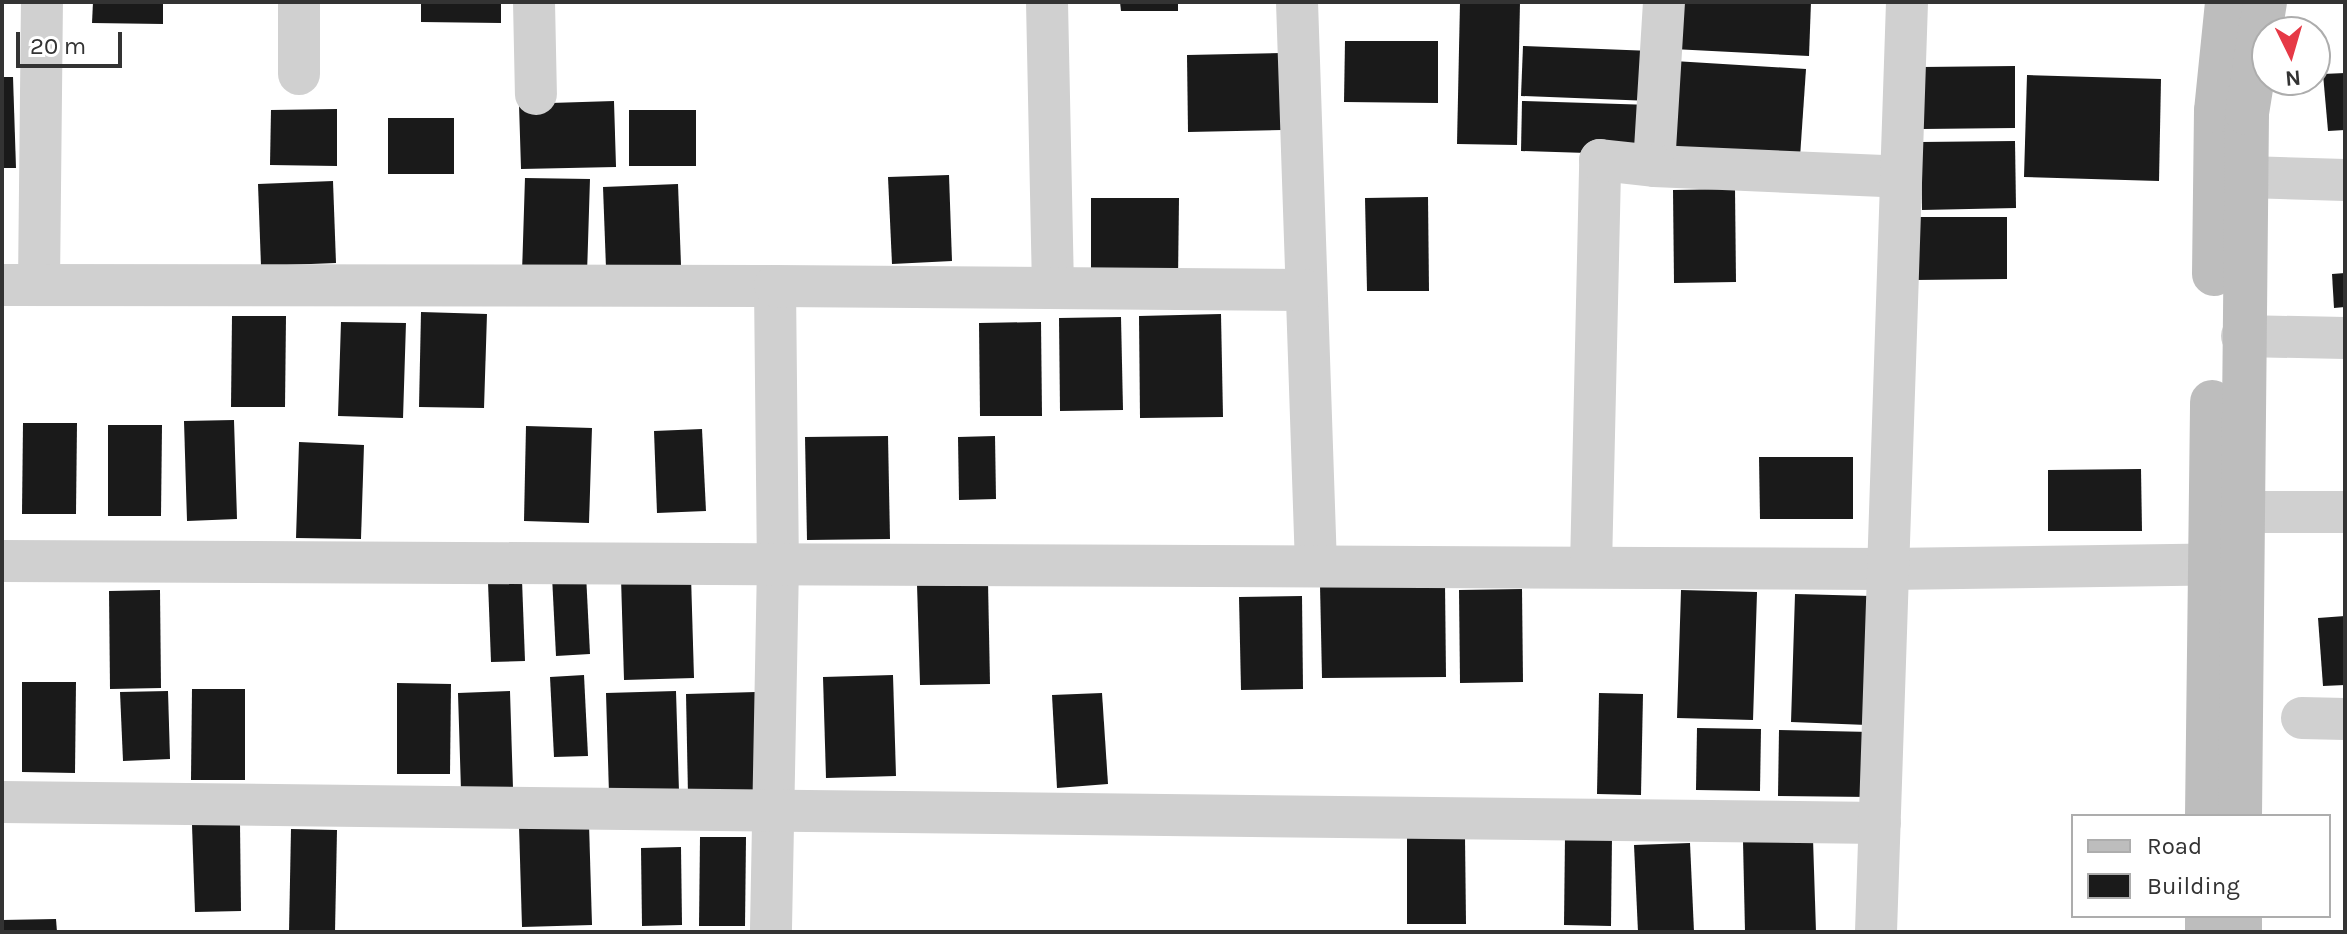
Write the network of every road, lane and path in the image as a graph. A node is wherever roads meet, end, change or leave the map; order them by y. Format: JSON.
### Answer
{"nodes":[{"id":1,"x":42,"y":2,"type":"edge"},
{"id":2,"x":299,"y":2,"type":"edge"},
{"id":3,"x":534,"y":2,"type":"edge"},
{"id":4,"x":1047,"y":2,"type":"edge"},
{"id":5,"x":1297,"y":2,"type":"edge"},
{"id":6,"x":1664,"y":2,"type":"edge"},
{"id":7,"x":1907,"y":2,"type":"edge"},
{"id":8,"x":2227,"y":2,"type":"edge"},
{"id":9,"x":2265,"y":2,"type":"edge"},
{"id":10,"x":299,"y":74,"type":"dead end"},
{"id":11,"x":536,"y":94,"type":"dead end"},
{"id":12,"x":1654,"y":166,"type":"junction"},
{"id":13,"x":1901,"y":177,"type":"junction"},
{"id":14,"x":2247,"y":177,"type":"junction"},
{"id":15,"x":2345,"y":180,"type":"edge"},
{"id":16,"x":20,"y":284,"type":"edge"},
{"id":17,"x":1053,"y":284,"type":"junction"},
{"id":18,"x":775,"y":286,"type":"junction"},
{"id":19,"x":1305,"y":290,"type":"junction"},
{"id":20,"x":2242,"y":336,"type":"junction"},
{"id":21,"x":2345,"y":338,"type":"edge"},
{"id":22,"x":2241,"y":512,"type":"junction"},
{"id":23,"x":2345,"y":512,"type":"edge"},
{"id":24,"x":2,"y":561,"type":"edge"},
{"id":25,"x":778,"y":564,"type":"junction"},
{"id":26,"x":2225,"y":564,"type":"junction"},
{"id":27,"x":1316,"y":566,"type":"junction"},
{"id":28,"x":1591,"y":567,"type":"junction"},
{"id":29,"x":1888,"y":569,"type":"junction"},
{"id":30,"x":2302,"y":718,"type":"dead end"},
{"id":31,"x":2345,"y":719,"type":"edge"},
{"id":32,"x":2,"y":802,"type":"edge"},
{"id":33,"x":775,"y":812,"type":"junction"},
{"id":34,"x":2207,"y":814,"type":"edge"},
{"id":35,"x":2240,"y":814,"type":"edge"},
{"id":36,"x":1880,"y":823,"type":"junction"},
{"id":37,"x":771,"y":932,"type":"edge"},
{"id":38,"x":1876,"y":932,"type":"edge"}],
"edges":[{"from":1,"to":16,"type":"street"},
{"from":2,"to":10,"type":"street"},
{"from":3,"to":11,"type":"street"},
{"from":4,"to":17,"type":"street"},
{"from":5,"to":19,"type":"street"},
{"from":6,"to":12,"type":"street"},
{"from":7,"to":13,"type":"street"},
{"from":8,"to":26,"type":"main road"},
{"from":9,"to":14,"type":"main road"},
{"from":12,"to":13,"type":"street"},
{"from":12,"to":28,"type":"street"},
{"from":13,"to":29,"type":"street"},
{"from":14,"to":15,"type":"street"},
{"from":14,"to":20,"type":"main road"},
{"from":16,"to":18,"type":"street"},
{"from":17,"to":18,"type":"street"},
{"from":17,"to":19,"type":"street"},
{"from":18,"to":25,"type":"street"},
{"from":19,"to":27,"type":"street"},
{"from":20,"to":21,"type":"street"},
{"from":20,"to":22,"type":"main road"},
{"from":22,"to":23,"type":"street"},
{"from":22,"to":26,"type":"main road"},
{"from":24,"to":25,"type":"street"},
{"from":25,"to":27,"type":"street"},
{"from":25,"to":33,"type":"street"},
{"from":26,"to":29,"type":"street"},
{"from":26,"to":34,"type":"main road"},
{"from":26,"to":35,"type":"main road"},
{"from":27,"to":28,"type":"street"},
{"from":28,"to":29,"type":"street"},
{"from":29,"to":36,"type":"street"},
{"from":30,"to":31,"type":"street"},
{"from":32,"to":33,"type":"street"},
{"from":33,"to":36,"type":"street"},
{"from":33,"to":37,"type":"street"},
{"from":36,"to":38,"type":"street"}]}
